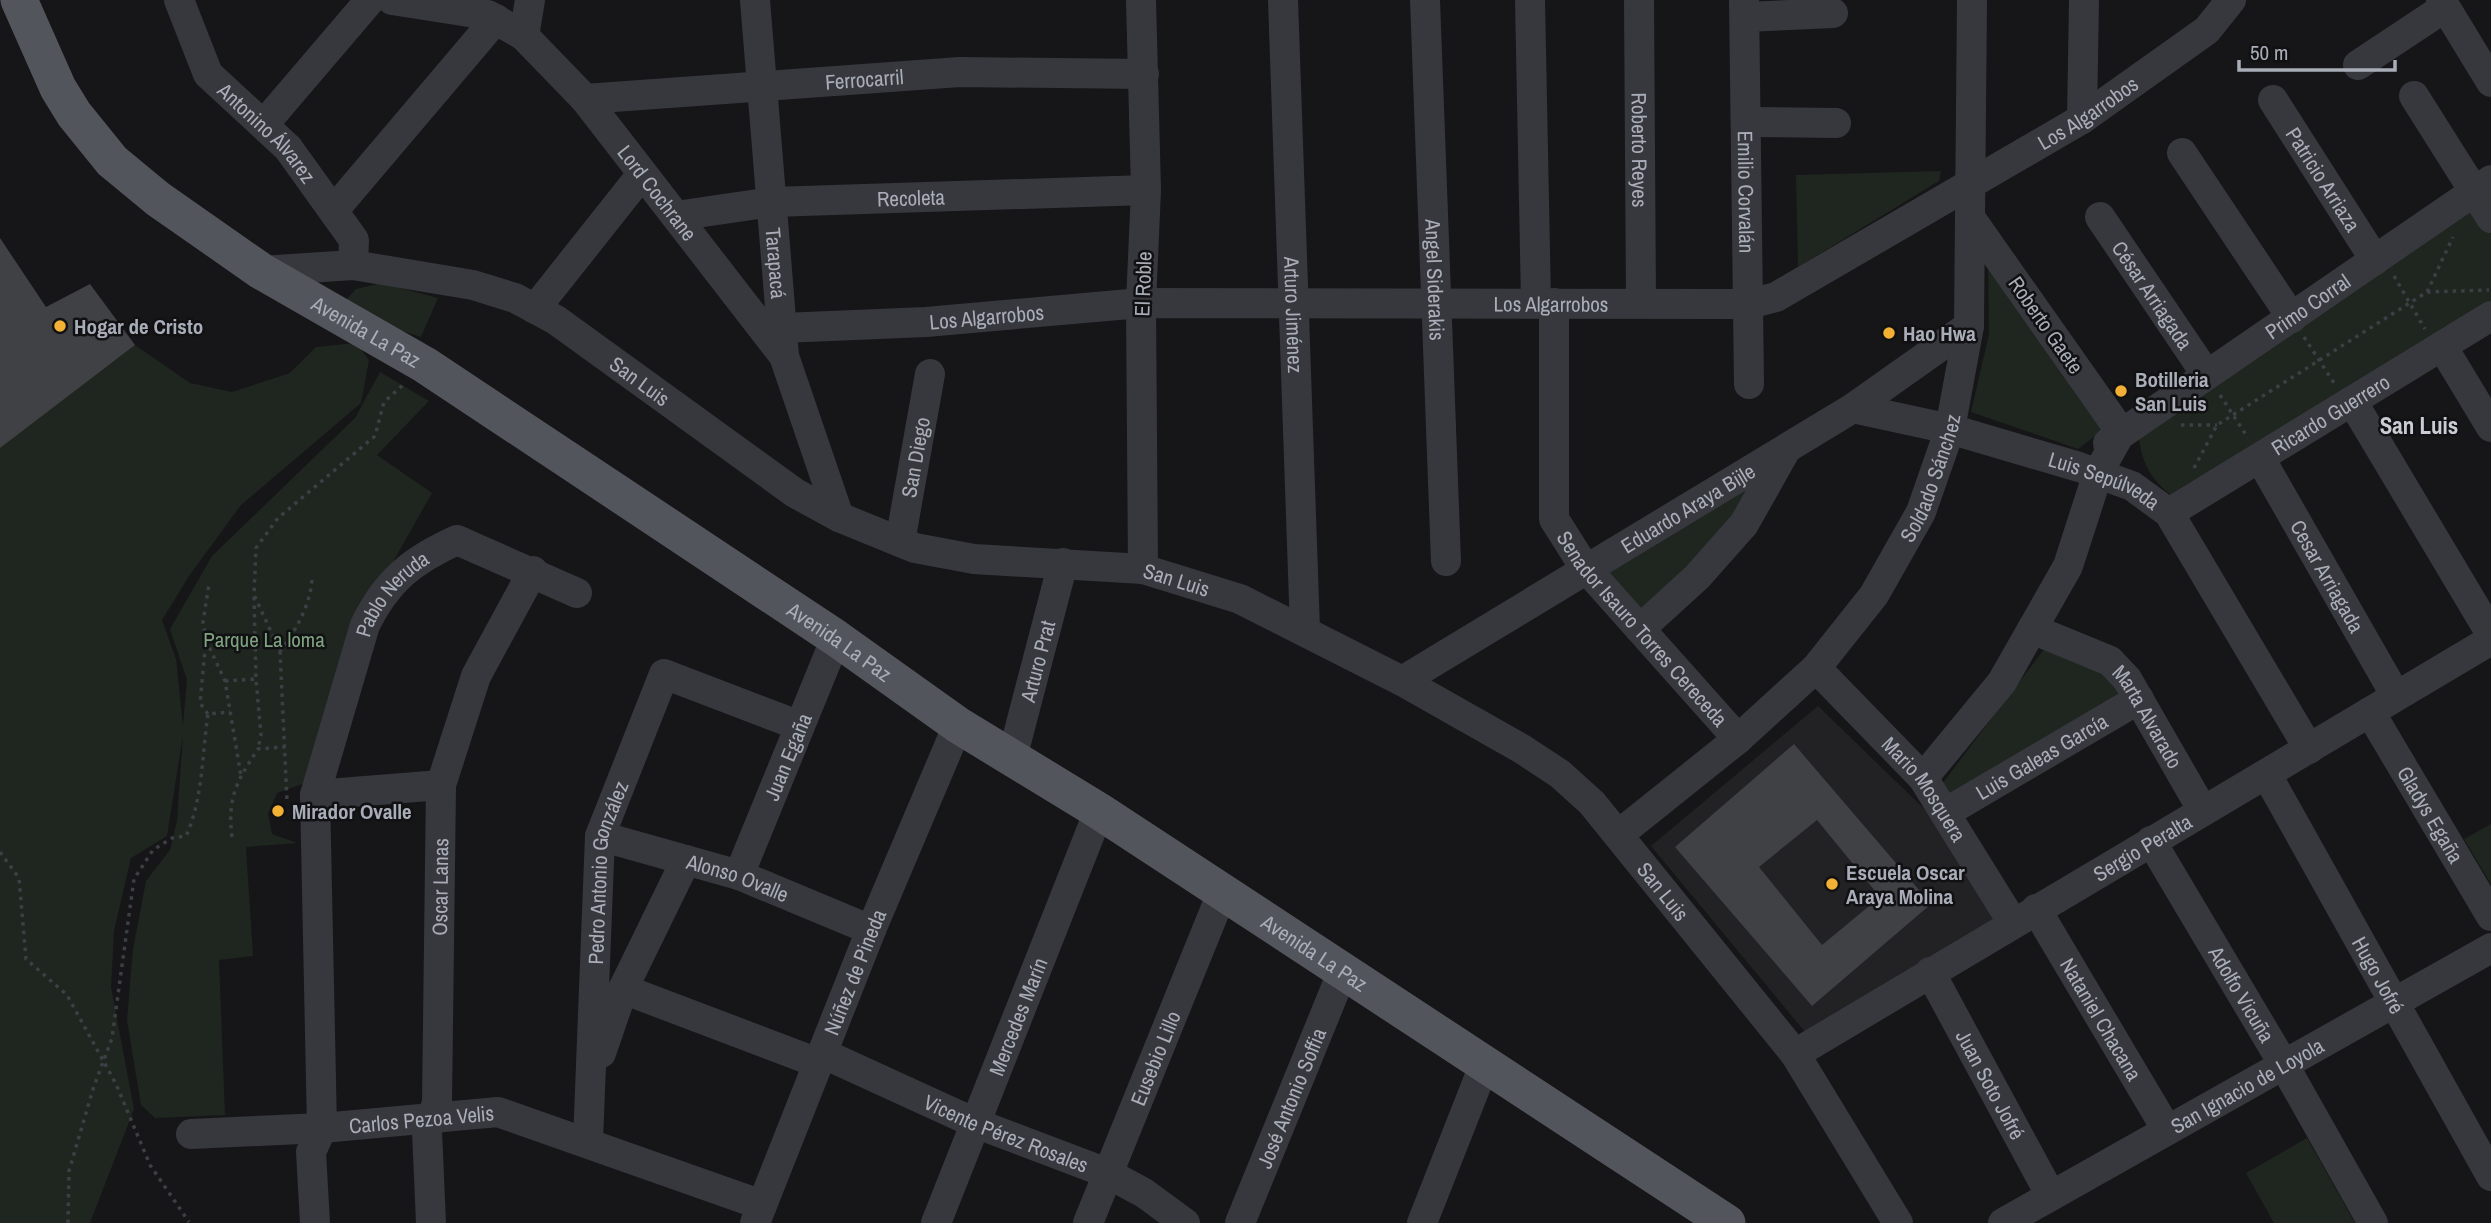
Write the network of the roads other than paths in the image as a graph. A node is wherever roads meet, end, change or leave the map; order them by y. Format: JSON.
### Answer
{"nodes":[{"id":1,"x":19,"y":0,"type":"edge"},
{"id":2,"x":179,"y":0,"type":"edge"},
{"id":3,"x":370,"y":0,"type":"edge"},
{"id":4,"x":392,"y":0,"type":"edge"},
{"id":5,"x":530,"y":0,"type":"edge"},
{"id":6,"x":755,"y":0,"type":"edge"},
{"id":7,"x":1141,"y":0,"type":"edge"},
{"id":8,"x":1283,"y":0,"type":"edge"},
{"id":9,"x":1425,"y":0,"type":"edge"},
{"id":10,"x":1530,"y":0,"type":"edge"},
{"id":11,"x":1639,"y":0,"type":"edge"},
{"id":12,"x":1972,"y":0,"type":"edge"},
{"id":13,"x":2084,"y":0,"type":"edge"},
{"id":14,"x":2231,"y":0,"type":"edge"},
{"id":15,"x":2442,"y":4,"type":"edge"},
{"id":16,"x":1745,"y":9,"type":"edge"},
{"id":17,"x":1833,"y":13,"type":"dead end"},
{"id":18,"x":496,"y":19,"type":"junction"},
{"id":19,"x":524,"y":36,"type":"junction"},
{"id":20,"x":2358,"y":65,"type":"dead end"},
{"id":21,"x":1144,"y":74,"type":"junction"},
{"id":22,"x":2491,"y":82,"type":"edge"},
{"id":23,"x":762,"y":85,"type":"junction"},
{"id":24,"x":2414,"y":96,"type":"dead end"},
{"id":25,"x":585,"y":99,"type":"junction"},
{"id":26,"x":2273,"y":100,"type":"dead end"},
{"id":27,"x":2082,"y":120,"type":"junction"},
{"id":28,"x":1747,"y":122,"type":"junction"},
{"id":29,"x":265,"y":123,"type":"junction"},
{"id":30,"x":1836,"y":123,"type":"dead end"},
{"id":31,"x":2182,"y":153,"type":"dead end"},
{"id":32,"x":642,"y":173,"type":"junction"},
{"id":33,"x":1972,"y":184,"type":"junction"},
{"id":34,"x":2483,"y":186,"type":"edge"},
{"id":35,"x":1146,"y":190,"type":"junction"},
{"id":36,"x":772,"y":202,"type":"junction"},
{"id":37,"x":334,"y":210,"type":"junction"},
{"id":38,"x":676,"y":216,"type":"junction"},
{"id":39,"x":2100,"y":217,"type":"dead end"},
{"id":40,"x":2491,"y":218,"type":"edge"},
{"id":41,"x":1971,"y":219,"type":"junction"},
{"id":42,"x":2379,"y":258,"type":"junction"},
{"id":43,"x":353,"y":265,"type":"junction"},
{"id":44,"x":261,"y":271,"type":"junction"},
{"id":45,"x":1293,"y":302,"type":"junction"},
{"id":46,"x":1545,"y":302,"type":"junction"},
{"id":47,"x":1641,"y":302,"type":"junction"},
{"id":48,"x":1141,"y":303,"type":"junction"},
{"id":49,"x":1749,"y":304,"type":"junction"},
{"id":50,"x":1434,"y":305,"type":"junction"},
{"id":51,"x":535,"y":309,"type":"junction"},
{"id":52,"x":2491,"y":316,"type":"edge"},
{"id":53,"x":2291,"y":318,"type":"junction"},
{"id":54,"x":1969,"y":326,"type":"junction"},
{"id":55,"x":783,"y":342,"type":"junction"},
{"id":56,"x":2439,"y":348,"type":"junction"},
{"id":57,"x":930,"y":373,"type":"dead end"},
{"id":58,"x":2206,"y":374,"type":"junction"},
{"id":59,"x":1749,"y":384,"type":"dead end"},
{"id":60,"x":2350,"y":403,"type":"junction"},
{"id":61,"x":1853,"y":408,"type":"junction"},
{"id":62,"x":2491,"y":427,"type":"edge"},
{"id":63,"x":1950,"y":429,"type":"junction"},
{"id":64,"x":2121,"y":432,"type":"junction"},
{"id":65,"x":1786,"y":449,"type":"junction"},
{"id":66,"x":2260,"y":458,"type":"junction"},
{"id":67,"x":2089,"y":470,"type":"junction"},
{"id":68,"x":2169,"y":513,"type":"junction"},
{"id":69,"x":839,"y":517,"type":"junction"},
{"id":70,"x":900,"y":542,"type":"junction"},
{"id":71,"x":1446,"y":561,"type":"dead end"},
{"id":72,"x":1063,"y":563,"type":"junction"},
{"id":73,"x":1143,"y":569,"type":"junction"},
{"id":74,"x":533,"y":571,"type":"junction"},
{"id":75,"x":1588,"y":571,"type":"junction"},
{"id":76,"x":577,"y":593,"type":"dead end"},
{"id":77,"x":1305,"y":629,"type":"junction"},
{"id":78,"x":1640,"y":629,"type":"junction"},
{"id":79,"x":2032,"y":629,"type":"junction"},
{"id":80,"x":2491,"y":634,"type":"edge"},
{"id":81,"x":836,"y":638,"type":"junction"},
{"id":82,"x":2491,"y":640,"type":"edge"},
{"id":83,"x":1816,"y":668,"type":"junction"},
{"id":84,"x":1402,"y":681,"type":"junction"},
{"id":85,"x":2396,"y":696,"type":"junction"},
{"id":86,"x":2138,"y":699,"type":"junction"},
{"id":87,"x":2370,"y":712,"type":"junction"},
{"id":88,"x":958,"y":725,"type":"junction"},
{"id":89,"x":800,"y":726,"type":"junction"},
{"id":90,"x":1738,"y":739,"type":"junction"},
{"id":91,"x":2309,"y":749,"type":"junction"},
{"id":92,"x":1012,"y":758,"type":"junction"},
{"id":93,"x":2267,"y":775,"type":"junction"},
{"id":94,"x":1923,"y":778,"type":"junction"},
{"id":95,"x":441,"y":785,"type":"junction"},
{"id":96,"x":301,"y":798,"type":"junction"},
{"id":97,"x":1099,"y":811,"type":"junction"},
{"id":98,"x":2203,"y":811,"type":"junction"},
{"id":99,"x":1945,"y":813,"type":"junction"},
{"id":100,"x":1618,"y":835,"type":"junction"},
{"id":101,"x":600,"y":836,"type":"junction"},
{"id":102,"x":2151,"y":841,"type":"junction"},
{"id":103,"x":686,"y":860,"type":"junction"},
{"id":104,"x":739,"y":875,"type":"junction"},
{"id":105,"x":1222,"y":893,"type":"junction"},
{"id":106,"x":2025,"y":916,"type":"junction"},
{"id":107,"x":2491,"y":916,"type":"edge"},
{"id":108,"x":871,"y":930,"type":"junction"},
{"id":109,"x":2491,"y":948,"type":"edge"},
{"id":110,"x":1930,"y":972,"type":"junction"},
{"id":111,"x":1342,"y":973,"type":"junction"},
{"id":112,"x":623,"y":989,"type":"junction"},
{"id":113,"x":2394,"y":1003,"type":"junction"},
{"id":114,"x":1795,"y":1054,"type":"junction"},
{"id":115,"x":820,"y":1058,"type":"junction"},
{"id":116,"x":1485,"y":1063,"type":"junction"},
{"id":117,"x":2284,"y":1065,"type":"junction"},
{"id":118,"x":590,"y":1083,"type":"junction"},
{"id":119,"x":432,"y":1118,"type":"junction"},
{"id":120,"x":975,"y":1123,"type":"junction"},
{"id":121,"x":322,"y":1128,"type":"junction"},
{"id":122,"x":2167,"y":1130,"type":"junction"},
{"id":123,"x":191,"y":1134,"type":"dead end"},
{"id":124,"x":587,"y":1141,"type":"junction"},
{"id":125,"x":1108,"y":1173,"type":"junction"},
{"id":126,"x":2491,"y":1176,"type":"edge"},
{"id":127,"x":2051,"y":1196,"type":"junction"},
{"id":128,"x":759,"y":1214,"type":"edge"},
{"id":129,"x":315,"y":1223,"type":"edge"},
{"id":130,"x":431,"y":1223,"type":"edge"},
{"id":131,"x":936,"y":1223,"type":"edge"},
{"id":132,"x":1088,"y":1223,"type":"edge"},
{"id":133,"x":1185,"y":1223,"type":"edge"},
{"id":134,"x":1240,"y":1223,"type":"edge"},
{"id":135,"x":1422,"y":1223,"type":"edge"},
{"id":136,"x":1727,"y":1223,"type":"edge"},
{"id":137,"x":1898,"y":1223,"type":"edge"},
{"id":138,"x":2003,"y":1223,"type":"edge"},
{"id":139,"x":2373,"y":1223,"type":"edge"}],
"edges":[{"from":1,"to":44,"type":"main road","name":"Avenida La Paz"},
{"from":2,"to":29,"type":"street","name":"Antonino Álvarez"},
{"from":3,"to":29,"type":"street"},
{"from":4,"to":18,"type":"street","name":"Lord Cochrane"},
{"from":5,"to":19,"type":"street"},
{"from":6,"to":23,"type":"street","name":"Tarapacá"},
{"from":7,"to":21,"type":"street","name":"El Roble"},
{"from":8,"to":45,"type":"street","name":"Arturo Jiménez"},
{"from":9,"to":50,"type":"street","name":"Angel Siderakis"},
{"from":10,"to":46,"type":"street","name":"Senador Isauro Torres Cereceda"},
{"from":11,"to":47,"type":"street","name":"Roberto Reyes"},
{"from":12,"to":33,"type":"street","name":"Soldado Sánchez"},
{"from":13,"to":27,"type":"street"},
{"from":14,"to":27,"type":"street","name":"Los Algarrobos"},
{"from":15,"to":20,"type":"street"},
{"from":15,"to":22,"type":"street"},
{"from":16,"to":17,"type":"street"},
{"from":16,"to":28,"type":"street","name":"Emilio Corvalán"},
{"from":18,"to":19,"type":"street","name":"Lord Cochrane"},
{"from":18,"to":37,"type":"street"},
{"from":19,"to":25,"type":"street","name":"Lord Cochrane"},
{"from":21,"to":23,"type":"street","name":"Ferrocarril"},
{"from":21,"to":35,"type":"street","name":"El Roble"},
{"from":23,"to":25,"type":"street","name":"Ferrocarril"},
{"from":23,"to":36,"type":"street","name":"Tarapacá"},
{"from":24,"to":34,"type":"street"},
{"from":25,"to":32,"type":"street","name":"Lord Cochrane"},
{"from":26,"to":42,"type":"street","name":"Patricio Arriaza"},
{"from":27,"to":33,"type":"street","name":"Los Algarrobos"},
{"from":28,"to":30,"type":"street"},
{"from":28,"to":49,"type":"street","name":"Emilio Corvalán"},
{"from":29,"to":37,"type":"street","name":"Antonino Álvarez"},
{"from":31,"to":53,"type":"street"},
{"from":32,"to":38,"type":"street","name":"Lord Cochrane"},
{"from":32,"to":51,"type":"street"},
{"from":33,"to":41,"type":"street","name":"Soldado Sánchez"},
{"from":33,"to":49,"type":"street","name":"Los Algarrobos"},
{"from":34,"to":40,"type":"street"},
{"from":34,"to":42,"type":"street","name":"Primo Corral"},
{"from":35,"to":36,"type":"street","name":"Recoleta"},
{"from":35,"to":48,"type":"street","name":"El Roble"},
{"from":36,"to":38,"type":"street","name":"Recoleta"},
{"from":36,"to":55,"type":"street","name":"Tarapacá"},
{"from":37,"to":43,"type":"street","name":"Antonino Álvarez"},
{"from":38,"to":55,"type":"street","name":"Lord Cochrane"},
{"from":39,"to":58,"type":"street","name":"César Arriagada"},
{"from":41,"to":54,"type":"street","name":"Soldado Sánchez"},
{"from":41,"to":64,"type":"street","name":"Roberto Gaete"},
{"from":42,"to":53,"type":"street","name":"Primo Corral"},
{"from":43,"to":44,"type":"street","name":"San Luis"},
{"from":43,"to":51,"type":"street","name":"San Luis"},
{"from":44,"to":81,"type":"main road","name":"Avenida La Paz"},
{"from":45,"to":48,"type":"street","name":"Los Algarrobos"},
{"from":45,"to":50,"type":"street","name":"Los Algarrobos"},
{"from":45,"to":77,"type":"street","name":"Arturo Jiménez"},
{"from":46,"to":47,"type":"street","name":"Los Algarrobos"},
{"from":46,"to":50,"type":"street","name":"Los Algarrobos"},
{"from":46,"to":75,"type":"street","name":"Senador Isauro Torres Cereceda"},
{"from":47,"to":49,"type":"street","name":"Los Algarrobos"},
{"from":48,"to":55,"type":"street","name":"Los Algarrobos"},
{"from":48,"to":73,"type":"street","name":"El Roble"},
{"from":49,"to":59,"type":"street","name":"Emilio Corvalán"},
{"from":50,"to":71,"type":"street","name":"Angel Siderakis"},
{"from":51,"to":69,"type":"street","name":"San Luis"},
{"from":52,"to":56,"type":"street","name":"Ricardo Guerrero"},
{"from":53,"to":58,"type":"street","name":"Primo Corral"},
{"from":54,"to":61,"type":"street","name":"Eduardo Araya Bijle"},
{"from":54,"to":63,"type":"street","name":"Soldado Sánchez"},
{"from":55,"to":69,"type":"street","name":"Tarapacá"},
{"from":56,"to":60,"type":"street","name":"Ricardo Guerrero"},
{"from":56,"to":62,"type":"street"},
{"from":57,"to":70,"type":"street","name":"San Diego"},
{"from":58,"to":64,"type":"street","name":"Primo Corral"},
{"from":60,"to":66,"type":"street","name":"Ricardo Guerrero"},
{"from":60,"to":80,"type":"street"},
{"from":61,"to":63,"type":"street","name":"Luis Sepúlveda"},
{"from":61,"to":65,"type":"street","name":"Eduardo Araya Bijle"},
{"from":63,"to":67,"type":"street","name":"Luis Sepúlveda"},
{"from":63,"to":83,"type":"street","name":"Soldado Sánchez"},
{"from":64,"to":67,"type":"street","name":"Primo Corral"},
{"from":65,"to":75,"type":"street","name":"Eduardo Araya Bijle"},
{"from":65,"to":78,"type":"street"},
{"from":66,"to":68,"type":"street","name":"Ricardo Guerrero"},
{"from":66,"to":85,"type":"street","name":"Cesar Arriagada"},
{"from":67,"to":68,"type":"street","name":"Luis Sepúlveda"},
{"from":67,"to":79,"type":"street"},
{"from":68,"to":91,"type":"street","name":"Luis Sepúlveda"},
{"from":69,"to":70,"type":"street","name":"San Luis"},
{"from":70,"to":72,"type":"street","name":"San Luis"},
{"from":72,"to":73,"type":"street","name":"San Luis"},
{"from":72,"to":92,"type":"street","name":"Arturo Prat"},
{"from":73,"to":77,"type":"street","name":"San Luis"},
{"from":74,"to":76,"type":"street","name":"Pablo Neruda"},
{"from":74,"to":95,"type":"street","name":"Oscar Lanas"},
{"from":74,"to":96,"type":"street","name":"Pablo Neruda"},
{"from":75,"to":78,"type":"street","name":"Senador Isauro Torres Cereceda"},
{"from":75,"to":84,"type":"street","name":"Eduardo Araya Bijle"},
{"from":77,"to":84,"type":"street","name":"San Luis"},
{"from":78,"to":90,"type":"street","name":"Senador Isauro Torres Cereceda"},
{"from":79,"to":86,"type":"street","name":"Marta Alvarado"},
{"from":79,"to":94,"type":"street"},
{"from":81,"to":88,"type":"main road","name":"Avenida La Paz"},
{"from":81,"to":89,"type":"street","name":"Juan Egaña"},
{"from":82,"to":85,"type":"street","name":"Sergio Peralta"},
{"from":83,"to":90,"type":"street","name":"Soldado Sánchez"},
{"from":83,"to":94,"type":"street","name":"Mario Mosquera"},
{"from":84,"to":100,"type":"street","name":"San Luis"},
{"from":85,"to":87,"type":"street","name":"Sergio Peralta"},
{"from":86,"to":98,"type":"street","name":"Marta Alvarado"},
{"from":86,"to":99,"type":"street","name":"Luis Galeas García"},
{"from":87,"to":91,"type":"street","name":"Sergio Peralta"},
{"from":87,"to":107,"type":"street","name":"Gladys Egaña"},
{"from":88,"to":92,"type":"main road","name":"Avenida La Paz"},
{"from":88,"to":108,"type":"street","name":"Núñez de Pineda"},
{"from":89,"to":101,"type":"street","name":"Pedro Antonio González"},
{"from":89,"to":104,"type":"street","name":"Juan Egaña"},
{"from":90,"to":100,"type":"street","name":"Soldado Sánchez"},
{"from":91,"to":93,"type":"street","name":"Sergio Peralta"},
{"from":92,"to":97,"type":"main road","name":"Avenida La Paz"},
{"from":93,"to":98,"type":"street","name":"Sergio Peralta"},
{"from":93,"to":113,"type":"street","name":"Hugo Jofré"},
{"from":94,"to":99,"type":"street","name":"Mario Mosquera"},
{"from":95,"to":96,"type":"street"},
{"from":95,"to":119,"type":"street","name":"Oscar Lanas"},
{"from":96,"to":121,"type":"street","name":"Pablo Neruda"},
{"from":97,"to":105,"type":"main road","name":"Avenida La Paz"},
{"from":97,"to":120,"type":"street","name":"Mercedes Marín"},
{"from":98,"to":102,"type":"street","name":"Sergio Peralta"},
{"from":99,"to":106,"type":"street","name":"Mario Mosquera"},
{"from":100,"to":114,"type":"street","name":"San Luis"},
{"from":101,"to":103,"type":"street","name":"Alonso Ovalle"},
{"from":101,"to":118,"type":"street","name":"Pedro Antonio González"},
{"from":102,"to":106,"type":"street","name":"Sergio Peralta"},
{"from":102,"to":117,"type":"street","name":"Adolfo Vicuña"},
{"from":103,"to":104,"type":"street","name":"Alonso Ovalle"},
{"from":103,"to":112,"type":"street","name":"Pedro Antonio González"},
{"from":104,"to":108,"type":"street","name":"Alonso Ovalle"},
{"from":105,"to":111,"type":"main road","name":"Avenida La Paz"},
{"from":105,"to":125,"type":"street","name":"Eusebio Lillo"},
{"from":106,"to":110,"type":"street","name":"Sergio Peralta"},
{"from":106,"to":122,"type":"street","name":"Nataniel Chacana"},
{"from":108,"to":115,"type":"street","name":"Núñez de Pineda"},
{"from":109,"to":113,"type":"street","name":"San Ignacio de Loyola"},
{"from":110,"to":114,"type":"street","name":"Sergio Peralta"},
{"from":110,"to":127,"type":"street","name":"Juan Soto Jofré"},
{"from":111,"to":116,"type":"main road","name":"Avenida La Paz"},
{"from":111,"to":134,"type":"street","name":"José Antonio Soffia"},
{"from":112,"to":115,"type":"street","name":"Vicente Pérez Rosales"},
{"from":112,"to":118,"type":"street","name":"Pedro Antonio González"},
{"from":113,"to":117,"type":"street","name":"San Ignacio de Loyola"},
{"from":113,"to":126,"type":"street","name":"Hugo Jofré"},
{"from":114,"to":137,"type":"street","name":"San Luis"},
{"from":115,"to":120,"type":"street","name":"Vicente Pérez Rosales"},
{"from":115,"to":128,"type":"street","name":"Núñez de Pineda"},
{"from":116,"to":135,"type":"street"},
{"from":116,"to":136,"type":"main road","name":"Avenida La Paz"},
{"from":117,"to":122,"type":"street","name":"San Ignacio de Loyola"},
{"from":117,"to":139,"type":"street","name":"Adolfo Vicuña"},
{"from":118,"to":124,"type":"street","name":"Pedro Antonio González"},
{"from":119,"to":121,"type":"street","name":"Carlos Pezoa Velis"},
{"from":119,"to":124,"type":"street","name":"Carlos Pezoa Velis"},
{"from":119,"to":130,"type":"street","name":"Oscar Lanas"},
{"from":120,"to":125,"type":"street","name":"Vicente Pérez Rosales"},
{"from":120,"to":131,"type":"street","name":"Mercedes Marín"},
{"from":121,"to":123,"type":"street","name":"Carlos Pezoa Velis"},
{"from":121,"to":129,"type":"street","name":"Pablo Neruda"},
{"from":122,"to":127,"type":"street","name":"San Ignacio de Loyola"},
{"from":124,"to":128,"type":"street","name":"Carlos Pezoa Velis"},
{"from":125,"to":132,"type":"street","name":"Eusebio Lillo"},
{"from":125,"to":133,"type":"street","name":"Vicente Pérez Rosales"},
{"from":127,"to":138,"type":"street","name":"San Ignacio de Loyola"}]}
